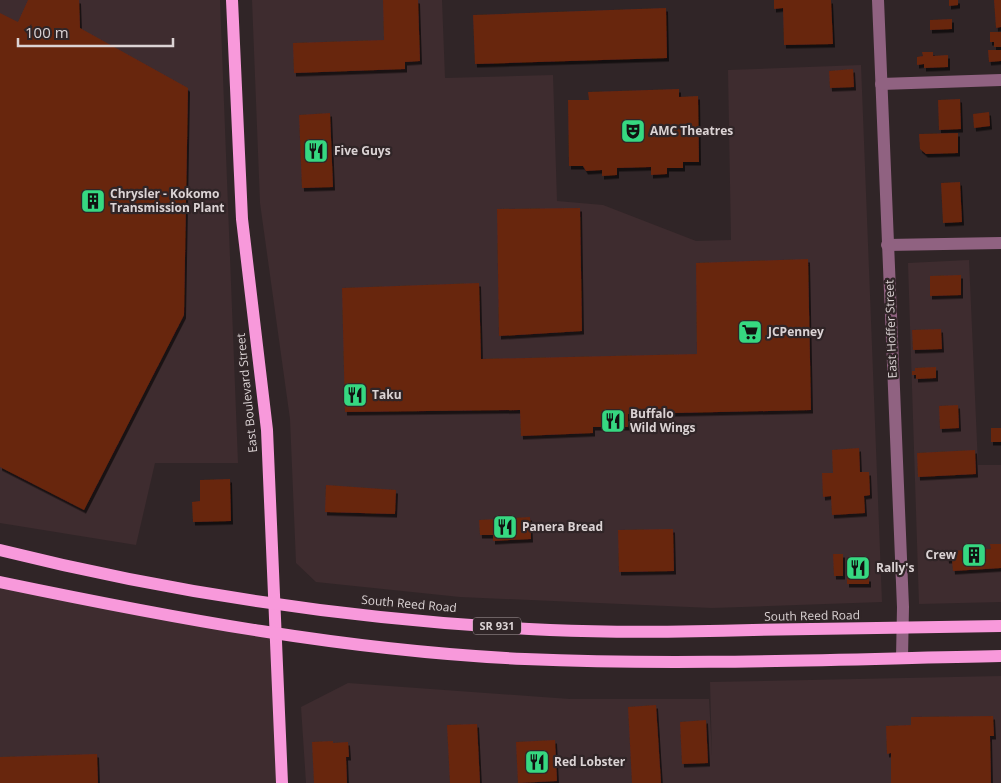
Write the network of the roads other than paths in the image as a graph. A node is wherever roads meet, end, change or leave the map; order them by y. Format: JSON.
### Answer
{"nodes":[{"id":1,"x":232,"y":0,"type":"edge"},
{"id":2,"x":878,"y":0,"type":"edge"},
{"id":3,"x":1001,"y":80,"type":"edge"},
{"id":4,"x":881,"y":84,"type":"junction"},
{"id":5,"x":1001,"y":243,"type":"edge"},
{"id":6,"x":887,"y":245,"type":"junction"},
{"id":7,"x":0,"y":550,"type":"edge"},
{"id":8,"x":0,"y":582,"type":"edge"},
{"id":9,"x":274,"y":604,"type":"junction"},
{"id":10,"x":1001,"y":626,"type":"edge"},
{"id":11,"x":903,"y":628,"type":"junction"},
{"id":12,"x":276,"y":634,"type":"junction"},
{"id":13,"x":1001,"y":656,"type":"edge"},
{"id":14,"x":902,"y":658,"type":"junction"},
{"id":15,"x":282,"y":783,"type":"edge"}],
"edges":[{"from":1,"to":9,"type":"main road","name":"East Boulevard Street"},
{"from":2,"to":4,"type":"street","name":"East Hoffer Street"},
{"from":3,"to":4,"type":"street"},
{"from":4,"to":6,"type":"street","name":"East Hoffer Street"},
{"from":5,"to":6,"type":"street"},
{"from":6,"to":11,"type":"street","name":"East Hoffer Street"},
{"from":7,"to":9,"type":"main road","name":"South Reed Road","number":"SR 931"},
{"from":8,"to":12,"type":"main road"},
{"from":9,"to":11,"type":"main road","name":"South Reed Road","number":"SR 931"},
{"from":9,"to":12,"type":"main road","name":"East Boulevard Street"},
{"from":10,"to":11,"type":"main road","name":"South Reed Road","number":"SR 931"},
{"from":11,"to":14,"type":"street","name":"East Hoffer Street"},
{"from":12,"to":14,"type":"main road"},
{"from":12,"to":15,"type":"main road","name":"East Boulevard Street"},
{"from":13,"to":14,"type":"main road"}]}
